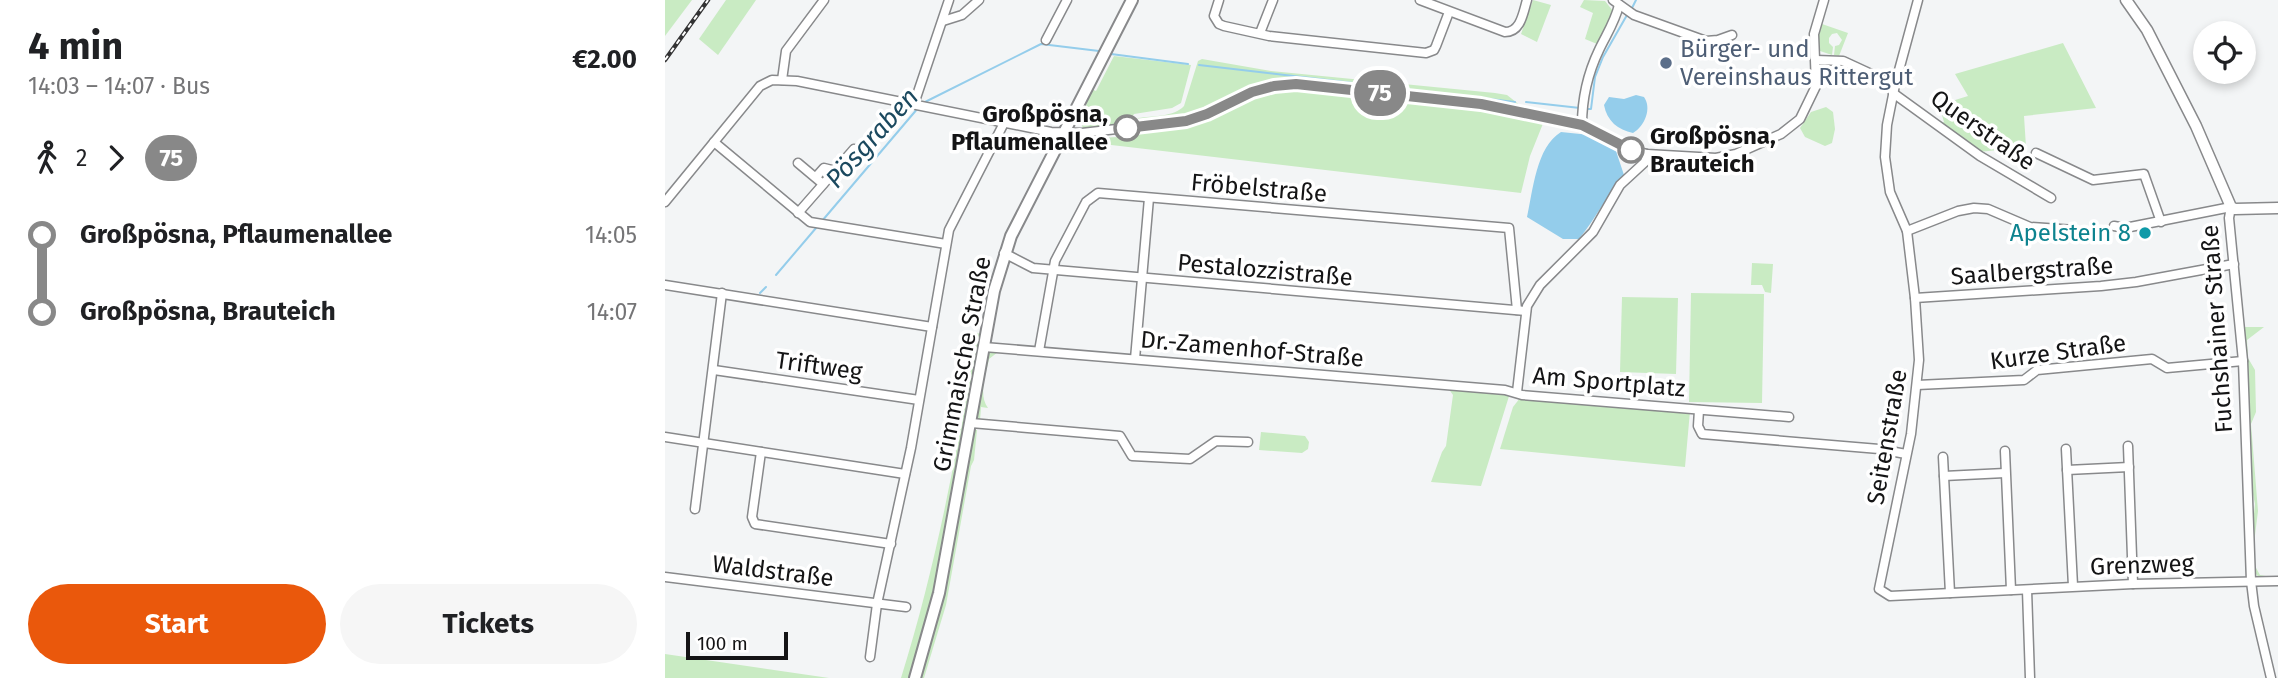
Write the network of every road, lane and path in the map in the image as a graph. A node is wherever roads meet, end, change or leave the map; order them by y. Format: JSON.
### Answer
{"nodes":[{"id":1,"x":824,"y":0,"type":"edge"},
{"id":2,"x":950,"y":0,"type":"edge"},
{"id":3,"x":979,"y":0,"type":"edge"},
{"id":4,"x":1067,"y":0,"type":"edge"},
{"id":5,"x":1132,"y":0,"type":"edge"},
{"id":6,"x":1219,"y":0,"type":"edge"},
{"id":7,"x":1273,"y":0,"type":"edge"},
{"id":8,"x":1420,"y":0,"type":"edge"},
{"id":9,"x":1527,"y":0,"type":"edge"},
{"id":10,"x":1824,"y":0,"type":"edge"},
{"id":11,"x":1918,"y":0,"type":"edge"},
{"id":12,"x":2126,"y":0,"type":"edge"},
{"id":13,"x":1623,"y":7,"type":"edge"},
{"id":14,"x":1449,"y":12,"type":"junction"},
{"id":15,"x":943,"y":22,"type":"junction"},
{"id":16,"x":1260,"y":33,"type":"junction"},
{"id":17,"x":1732,"y":36,"type":"dead end"},
{"id":18,"x":1046,"y":40,"type":"dead end"},
{"id":19,"x":1816,"y":60,"type":"junction"},
{"id":20,"x":782,"y":80,"type":"junction"},
{"id":21,"x":1894,"y":89,"type":"junction"},
{"id":22,"x":918,"y":105,"type":"junction"},
{"id":23,"x":1004,"y":123,"type":"junction"},
{"id":24,"x":1582,"y":125,"type":"junction"},
{"id":25,"x":1063,"y":133,"type":"junction"},
{"id":26,"x":714,"y":142,"type":"junction"},
{"id":27,"x":853,"y":149,"type":"dead end"},
{"id":28,"x":2036,"y":153,"type":"dead end"},
{"id":29,"x":1647,"y":154,"type":"junction"},
{"id":30,"x":798,"y":163,"type":"dead end"},
{"id":31,"x":819,"y":181,"type":"junction"},
{"id":32,"x":1149,"y":198,"type":"junction"},
{"id":33,"x":2051,"y":198,"type":"dead end"},
{"id":34,"x":665,"y":202,"type":"edge"},
{"id":35,"x":2231,"y":207,"type":"junction"},
{"id":36,"x":2278,"y":208,"type":"edge"},
{"id":37,"x":798,"y":213,"type":"junction"},
{"id":38,"x":2161,"y":222,"type":"junction"},
{"id":39,"x":2114,"y":226,"type":"dead end"},
{"id":40,"x":2075,"y":230,"type":"dead end"},
{"id":41,"x":1907,"y":231,"type":"junction"},
{"id":42,"x":946,"y":244,"type":"junction"},
{"id":43,"x":1004,"y":253,"type":"junction"},
{"id":44,"x":2234,"y":264,"type":"junction"},
{"id":45,"x":1052,"y":270,"type":"junction"},
{"id":46,"x":1142,"y":279,"type":"junction"},
{"id":47,"x":665,"y":285,"type":"edge"},
{"id":48,"x":722,"y":293,"type":"junction"},
{"id":49,"x":1915,"y":298,"type":"junction"},
{"id":50,"x":1522,"y":310,"type":"junction"},
{"id":51,"x":932,"y":327,"type":"junction"},
{"id":52,"x":984,"y":346,"type":"junction"},
{"id":53,"x":1039,"y":351,"type":"junction"},
{"id":54,"x":1135,"y":359,"type":"junction"},
{"id":55,"x":2243,"y":361,"type":"junction"},
{"id":56,"x":714,"y":370,"type":"junction"},
{"id":57,"x":1917,"y":385,"type":"junction"},
{"id":58,"x":1517,"y":392,"type":"junction"},
{"id":59,"x":919,"y":400,"type":"junction"},
{"id":60,"x":1699,"y":410,"type":"junction"},
{"id":61,"x":1789,"y":417,"type":"dead end"},
{"id":62,"x":971,"y":422,"type":"junction"},
{"id":63,"x":665,"y":437,"type":"edge"},
{"id":64,"x":704,"y":442,"type":"junction"},
{"id":65,"x":1248,"y":442,"type":"dead end"},
{"id":66,"x":2128,"y":446,"type":"dead end"},
{"id":67,"x":2066,"y":449,"type":"dead end"},
{"id":68,"x":761,"y":452,"type":"junction"},
{"id":69,"x":2004,"y":452,"type":"dead end"},
{"id":70,"x":1906,"y":454,"type":"junction"},
{"id":71,"x":1943,"y":457,"type":"dead end"},
{"id":72,"x":2129,"y":467,"type":"junction"},
{"id":73,"x":2067,"y":470,"type":"junction"},
{"id":74,"x":2005,"y":473,"type":"junction"},
{"id":75,"x":905,"y":474,"type":"junction"},
{"id":76,"x":1944,"y":476,"type":"junction"},
{"id":77,"x":695,"y":509,"type":"dead end"},
{"id":78,"x":891,"y":544,"type":"junction"},
{"id":79,"x":665,"y":577,"type":"edge"},
{"id":80,"x":2278,"y":580,"type":"edge"},
{"id":81,"x":2251,"y":582,"type":"junction"},
{"id":82,"x":2133,"y":584,"type":"junction"},
{"id":83,"x":2073,"y":586,"type":"junction"},
{"id":84,"x":2009,"y":590,"type":"junction"},
{"id":85,"x":2027,"y":590,"type":"junction"},
{"id":86,"x":1881,"y":592,"type":"joint"},
{"id":87,"x":1950,"y":593,"type":"junction"},
{"id":88,"x":877,"y":604,"type":"junction"},
{"id":89,"x":905,"y":607,"type":"dead end"},
{"id":90,"x":870,"y":657,"type":"dead end"},
{"id":91,"x":915,"y":678,"type":"edge"},
{"id":92,"x":2030,"y":678,"type":"edge"},
{"id":93,"x":2271,"y":678,"type":"edge"}],
"edges":[{"from":1,"to":20,"type":"street"},
{"from":2,"to":15,"type":"street"},
{"from":3,"to":15,"type":"street"},
{"from":4,"to":18,"type":"street"},
{"from":5,"to":25,"type":"main road","name":"Grimmaische Straße"},
{"from":6,"to":16,"type":"street"},
{"from":7,"to":16,"type":"street"},
{"from":8,"to":14,"type":"street"},
{"from":9,"to":14,"type":"street"},
{"from":10,"to":19,"type":"street"},
{"from":11,"to":21,"type":"street","name":"Seitenstraße"},
{"from":12,"to":35,"type":"street","name":"Fuchshainer Straße"},
{"from":13,"to":17,"type":"street"},
{"from":13,"to":24,"type":"street"},
{"from":14,"to":16,"type":"street"},
{"from":15,"to":22,"type":"street"},
{"from":19,"to":21,"type":"street","name":"Querstraße"},
{"from":19,"to":29,"type":"street"},
{"from":20,"to":22,"type":"street"},
{"from":20,"to":26,"type":"street"},
{"from":21,"to":33,"type":"street","name":"Querstraße"},
{"from":21,"to":41,"type":"street","name":"Seitenstraße"},
{"from":22,"to":23,"type":"street"},
{"from":23,"to":25,"type":"street"},
{"from":23,"to":42,"type":"street"},
{"from":24,"to":25,"type":"street"},
{"from":24,"to":29,"type":"street"},
{"from":25,"to":43,"type":"main road","name":"Grimmaische Straße"},
{"from":26,"to":34,"type":"street"},
{"from":26,"to":37,"type":"street"},
{"from":27,"to":31,"type":"street"},
{"from":28,"to":38,"type":"street","name":"Querstraße"},
{"from":29,"to":50,"type":"street"},
{"from":30,"to":31,"type":"street"},
{"from":31,"to":37,"type":"street"},
{"from":32,"to":45,"type":"street","name":"Fröbelstraße"},
{"from":32,"to":46,"type":"street"},
{"from":32,"to":50,"type":"street","name":"Fröbelstraße"},
{"from":35,"to":36,"type":"street"},
{"from":35,"to":38,"type":"street"},
{"from":35,"to":44,"type":"street","name":"Fuchshainer Straße"},
{"from":37,"to":42,"type":"street"},
{"from":38,"to":39,"type":"street"},
{"from":40,"to":41,"type":"street"},
{"from":41,"to":49,"type":"street","name":"Seitenstraße"},
{"from":42,"to":51,"type":"street"},
{"from":43,"to":45,"type":"street","name":"Pestalozzistraße"},
{"from":43,"to":52,"type":"main road","name":"Grimmaische Straße"},
{"from":44,"to":49,"type":"street","name":"Saalbergstraße"},
{"from":44,"to":55,"type":"street","name":"Fuchshainer Straße"},
{"from":45,"to":46,"type":"street","name":"Pestalozzistraße"},
{"from":45,"to":53,"type":"street","name":"Fröbelstraße"},
{"from":46,"to":50,"type":"street","name":"Pestalozzistraße"},
{"from":46,"to":54,"type":"street"},
{"from":47,"to":48,"type":"street"},
{"from":48,"to":51,"type":"street"},
{"from":48,"to":56,"type":"street"},
{"from":49,"to":57,"type":"street","name":"Seitenstraße"},
{"from":50,"to":58,"type":"street"},
{"from":51,"to":59,"type":"street"},
{"from":52,"to":53,"type":"street","name":"Dr.-Zamenhof-Straße"},
{"from":52,"to":62,"type":"main road","name":"Grimmaische Straße"},
{"from":53,"to":54,"type":"street","name":"Dr.-Zamenhof-Straße"},
{"from":54,"to":58,"type":"street","name":"Dr.-Zamenhof-Straße"},
{"from":55,"to":57,"type":"street","name":"Kurze Straße"},
{"from":55,"to":81,"type":"street","name":"Fuchshainer Straße"},
{"from":56,"to":59,"type":"street","name":"Triftweg"},
{"from":56,"to":64,"type":"street"},
{"from":57,"to":70,"type":"street","name":"Seitenstraße"},
{"from":58,"to":60,"type":"street","name":"Am Sportplatz"},
{"from":59,"to":75,"type":"street"},
{"from":60,"to":61,"type":"street","name":"Am Sportplatz"},
{"from":60,"to":70,"type":"street","name":"Am Sportplatz"},
{"from":62,"to":65,"type":"street"},
{"from":62,"to":91,"type":"main road","name":"Grimmaische Straße"},
{"from":63,"to":64,"type":"street"},
{"from":64,"to":68,"type":"street"},
{"from":64,"to":77,"type":"street"},
{"from":66,"to":72,"type":"street"},
{"from":67,"to":73,"type":"street"},
{"from":68,"to":75,"type":"street"},
{"from":68,"to":78,"type":"street"},
{"from":69,"to":74,"type":"street"},
{"from":70,"to":86,"type":"street","name":"Seitenstraße"},
{"from":71,"to":76,"type":"street"},
{"from":72,"to":73,"type":"street"},
{"from":72,"to":82,"type":"street"},
{"from":73,"to":83,"type":"street"},
{"from":74,"to":76,"type":"street"},
{"from":74,"to":84,"type":"street"},
{"from":75,"to":78,"type":"street"},
{"from":76,"to":87,"type":"street"},
{"from":78,"to":88,"type":"street"},
{"from":79,"to":88,"type":"street","name":"Waldstraße"},
{"from":80,"to":81,"type":"street","name":"Grenzweg"},
{"from":81,"to":82,"type":"street","name":"Grenzweg"},
{"from":81,"to":93,"type":"street","name":"Fuchshainer Straße"},
{"from":82,"to":83,"type":"street","name":"Grenzweg"},
{"from":83,"to":85,"type":"street","name":"Grenzweg"},
{"from":84,"to":85,"type":"street","name":"Grenzweg"},
{"from":84,"to":87,"type":"street","name":"Grenzweg"},
{"from":85,"to":92,"type":"street"},
{"from":86,"to":87,"type":"street","name":"Grenzweg"},
{"from":88,"to":89,"type":"street","name":"Waldstraße"},
{"from":88,"to":90,"type":"street"}]}
